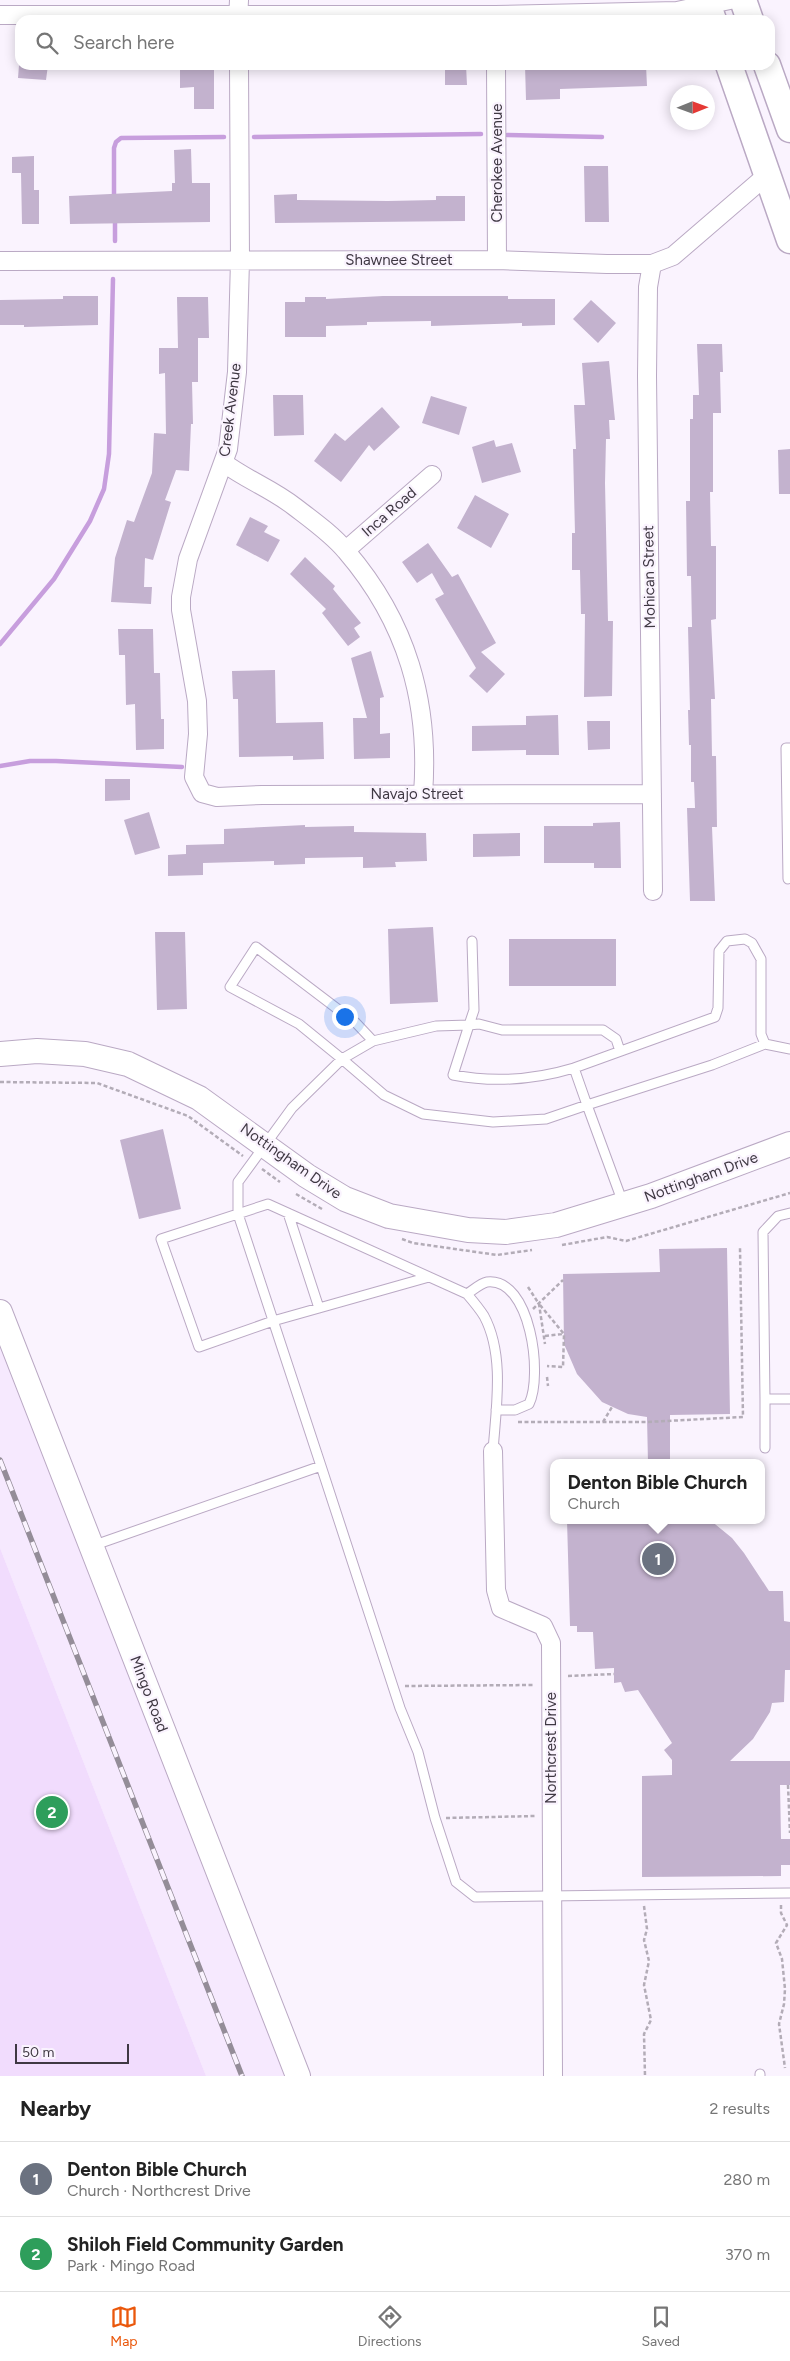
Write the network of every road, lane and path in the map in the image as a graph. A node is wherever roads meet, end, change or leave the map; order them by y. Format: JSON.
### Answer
{"nodes":[{"id":1,"x":743,"y":0,"type":"edge"},
{"id":2,"x":714,"y":6,"type":"edge"},
{"id":3,"x":238,"y":12,"type":"edge"},
{"id":4,"x":495,"y":12,"type":"edge"},
{"id":5,"x":60,"y":15,"type":"edge"},
{"id":6,"x":748,"y":15,"type":"edge"},
{"id":7,"x":0,"y":16,"type":"edge"},
{"id":8,"x":15,"y":16,"type":"edge"},
{"id":9,"x":239,"y":70,"type":"edge"},
{"id":10,"x":496,"y":70,"type":"edge"},
{"id":11,"x":730,"y":70,"type":"edge"},
{"id":12,"x":769,"y":70,"type":"edge"},
{"id":13,"x":790,"y":129,"type":"edge"},
{"id":14,"x":767,"y":175,"type":"junction"},
{"id":15,"x":790,"y":240,"type":"edge"},
{"id":16,"x":240,"y":260,"type":"junction"},
{"id":17,"x":497,"y":260,"type":"junction"},
{"id":18,"x":0,"y":261,"type":"edge"},
{"id":19,"x":652,"y":264,"type":"junction"},
{"id":20,"x":224,"y":464,"type":"junction"},
{"id":21,"x":432,"y":475,"type":"dead end"},
{"id":22,"x":346,"y":550,"type":"junction"},
{"id":23,"x":790,"y":748,"type":"edge"},
{"id":24,"x":194,"y":777,"type":"joint"},
{"id":25,"x":423,"y":794,"type":"junction"},
{"id":26,"x":652,"y":794,"type":"junction"},
{"id":27,"x":790,"y":878,"type":"edge"},
{"id":28,"x":653,"y":891,"type":"dead end"},
{"id":29,"x":472,"y":941,"type":"dead end"},
{"id":30,"x":469,"y":1025,"type":"junction"},
{"id":31,"x":373,"y":1041,"type":"junction"},
{"id":32,"x":765,"y":1044,"type":"junction"},
{"id":33,"x":790,"y":1049,"type":"edge"},
{"id":34,"x":620,"y":1051,"type":"junction"},
{"id":35,"x":0,"y":1054,"type":"edge"},
{"id":36,"x":342,"y":1059,"type":"junction"},
{"id":37,"x":574,"y":1068,"type":"junction"},
{"id":38,"x":0,"y":1082,"type":"edge"},
{"id":39,"x":587,"y":1105,"type":"junction"},
{"id":40,"x":790,"y":1144,"type":"edge"},
{"id":41,"x":258,"y":1153,"type":"junction"},
{"id":42,"x":282,"y":1184,"type":"dead end"},
{"id":43,"x":290,"y":1190,"type":"dead end"},
{"id":44,"x":790,"y":1193,"type":"edge"},
{"id":45,"x":623,"y":1205,"type":"junction"},
{"id":46,"x":322,"y":1209,"type":"dead end"},
{"id":47,"x":790,"y":1212,"type":"edge"},
{"id":48,"x":288,"y":1213,"type":"junction"},
{"id":49,"x":238,"y":1214,"type":"junction"},
{"id":50,"x":395,"y":1237,"type":"dead end"},
{"id":51,"x":561,"y":1245,"type":"dead end"},
{"id":52,"x":740,"y":1248,"type":"dead end"},
{"id":53,"x":534,"y":1249,"type":"dead end"},
{"id":54,"x":429,"y":1277,"type":"junction"},
{"id":55,"x":563,"y":1280,"type":"dead end"},
{"id":56,"x":467,"y":1294,"type":"junction"},
{"id":57,"x":539,"y":1304,"type":"junction"},
{"id":58,"x":319,"y":1308,"type":"junction"},
{"id":59,"x":0,"y":1312,"type":"edge"},
{"id":60,"x":525,"y":1315,"type":"junction"},
{"id":61,"x":274,"y":1321,"type":"junction"},
{"id":62,"x":564,"y":1334,"type":"junction"},
{"id":63,"x":545,"y":1336,"type":"dead end"},
{"id":64,"x":547,"y":1366,"type":"dead end"},
{"id":65,"x":765,"y":1399,"type":"junction"},
{"id":66,"x":790,"y":1399,"type":"edge"},
{"id":67,"x":612,"y":1407,"type":"dead end"},
{"id":68,"x":496,"y":1410,"type":"junction"},
{"id":69,"x":495,"y":1422,"type":"junction"},
{"id":70,"x":603,"y":1422,"type":"junction"},
{"id":71,"x":765,"y":1448,"type":"dead end"},
{"id":72,"x":493,"y":1450,"type":"joint"},
{"id":73,"x":321,"y":1466,"type":"junction"},
{"id":74,"x":92,"y":1546,"type":"junction"},
{"id":75,"x":614,"y":1674,"type":"dead end"},
{"id":76,"x":551,"y":1684,"type":"junction"},
{"id":77,"x":394,"y":1686,"type":"junction"},
{"id":78,"x":788,"y":1785,"type":"dead end"},
{"id":79,"x":551,"y":1816,"type":"junction"},
{"id":80,"x":434,"y":1818,"type":"junction"},
{"id":81,"x":790,"y":1834,"type":"edge"},
{"id":82,"x":790,"y":1893,"type":"edge"},
{"id":83,"x":551,"y":1895,"type":"junction"},
{"id":84,"x":644,"y":1895,"type":"junction"},
{"id":85,"x":785,"y":1905,"type":"dead end"},
{"id":86,"x":785,"y":2068,"type":"dead end"},
{"id":87,"x":298,"y":2076,"type":"edge"},
{"id":88,"x":553,"y":2076,"type":"edge"},
{"id":89,"x":646,"y":2076,"type":"edge"}],
"edges":[{"from":1,"to":6,"type":"main road"},
{"from":2,"to":4,"type":"street"},
{"from":3,"to":4,"type":"street"},
{"from":3,"to":5,"type":"street"},
{"from":7,"to":8,"type":"street"},
{"from":9,"to":16,"type":"street","name":"Creek Avenue"},
{"from":10,"to":17,"type":"street","name":"Cherokee Avenue"},
{"from":11,"to":14,"type":"main road"},
{"from":12,"to":13,"type":"main road"},
{"from":14,"to":15,"type":"main road"},
{"from":14,"to":19,"type":"street","name":"Shawnee Street"},
{"from":16,"to":17,"type":"street","name":"Shawnee Street"},
{"from":16,"to":18,"type":"street","name":"Shawnee Street"},
{"from":16,"to":20,"type":"street","name":"Creek Avenue"},
{"from":17,"to":19,"type":"street","name":"Shawnee Street"},
{"from":19,"to":26,"type":"street","name":"Mohican Street"},
{"from":20,"to":22,"type":"street"},
{"from":20,"to":24,"type":"street","name":"Creek Avenue"},
{"from":21,"to":22,"type":"street","name":"Inca Road"},
{"from":22,"to":25,"type":"street"},
{"from":23,"to":27,"type":"lane"},
{"from":24,"to":25,"type":"street","name":"Navajo Street"},
{"from":25,"to":26,"type":"street","name":"Navajo Street"},
{"from":26,"to":28,"type":"street","name":"Mohican Street"},
{"from":29,"to":30,"type":"lane"},
{"from":30,"to":31,"type":"lane"},
{"from":30,"to":34,"type":"lane"},
{"from":30,"to":37,"type":"lane"},
{"from":31,"to":36,"type":"lane"},
{"from":31,"to":36,"type":"lane"},
{"from":32,"to":33,"type":"lane"},
{"from":32,"to":34,"type":"lane"},
{"from":32,"to":39,"type":"lane"},
{"from":34,"to":37,"type":"lane"},
{"from":35,"to":41,"type":"street","name":"Nottingham Drive"},
{"from":36,"to":39,"type":"lane"},
{"from":36,"to":41,"type":"lane"},
{"from":37,"to":39,"type":"lane"},
{"from":38,"to":41,"type":"path"},
{"from":39,"to":45,"type":"lane"},
{"from":40,"to":45,"type":"street","name":"Nottingham Drive"},
{"from":41,"to":42,"type":"path"},
{"from":41,"to":45,"type":"street","name":"Nottingham Drive"},
{"from":41,"to":49,"type":"lane"},
{"from":43,"to":46,"type":"path"},
{"from":44,"to":51,"type":"path"},
{"from":47,"to":65,"type":"lane"},
{"from":48,"to":49,"type":"lane"},
{"from":48,"to":54,"type":"lane"},
{"from":48,"to":58,"type":"lane"},
{"from":49,"to":61,"type":"lane"},
{"from":49,"to":61,"type":"lane"},
{"from":50,"to":53,"type":"path"},
{"from":52,"to":70,"type":"path"},
{"from":54,"to":56,"type":"lane"},
{"from":54,"to":58,"type":"lane"},
{"from":55,"to":57,"type":"path"},
{"from":56,"to":60,"type":"lane"},
{"from":56,"to":68,"type":"lane"},
{"from":57,"to":60,"type":"path"},
{"from":57,"to":62,"type":"path"},
{"from":58,"to":61,"type":"lane"},
{"from":59,"to":74,"type":"street","name":"Mingo Road"},
{"from":60,"to":68,"type":"lane"},
{"from":61,"to":73,"type":"lane"},
{"from":62,"to":63,"type":"path"},
{"from":62,"to":64,"type":"path"},
{"from":65,"to":66,"type":"lane"},
{"from":65,"to":71,"type":"lane"},
{"from":67,"to":70,"type":"path"},
{"from":68,"to":69,"type":"lane"},
{"from":69,"to":70,"type":"path"},
{"from":69,"to":72,"type":"lane"},
{"from":72,"to":76,"type":"street","name":"Northcrest Drive"},
{"from":73,"to":74,"type":"lane"},
{"from":73,"to":77,"type":"lane"},
{"from":74,"to":87,"type":"street","name":"Mingo Road"},
{"from":75,"to":76,"type":"path"},
{"from":76,"to":77,"type":"path"},
{"from":76,"to":79,"type":"street","name":"Northcrest Drive"},
{"from":77,"to":80,"type":"lane"},
{"from":78,"to":81,"type":"path"},
{"from":79,"to":80,"type":"path"},
{"from":79,"to":83,"type":"street","name":"Northcrest Drive"},
{"from":80,"to":83,"type":"lane"},
{"from":82,"to":84,"type":"lane"},
{"from":83,"to":84,"type":"lane"},
{"from":83,"to":88,"type":"street","name":"Northcrest Drive"},
{"from":84,"to":89,"type":"path"},
{"from":85,"to":86,"type":"path"}]}
